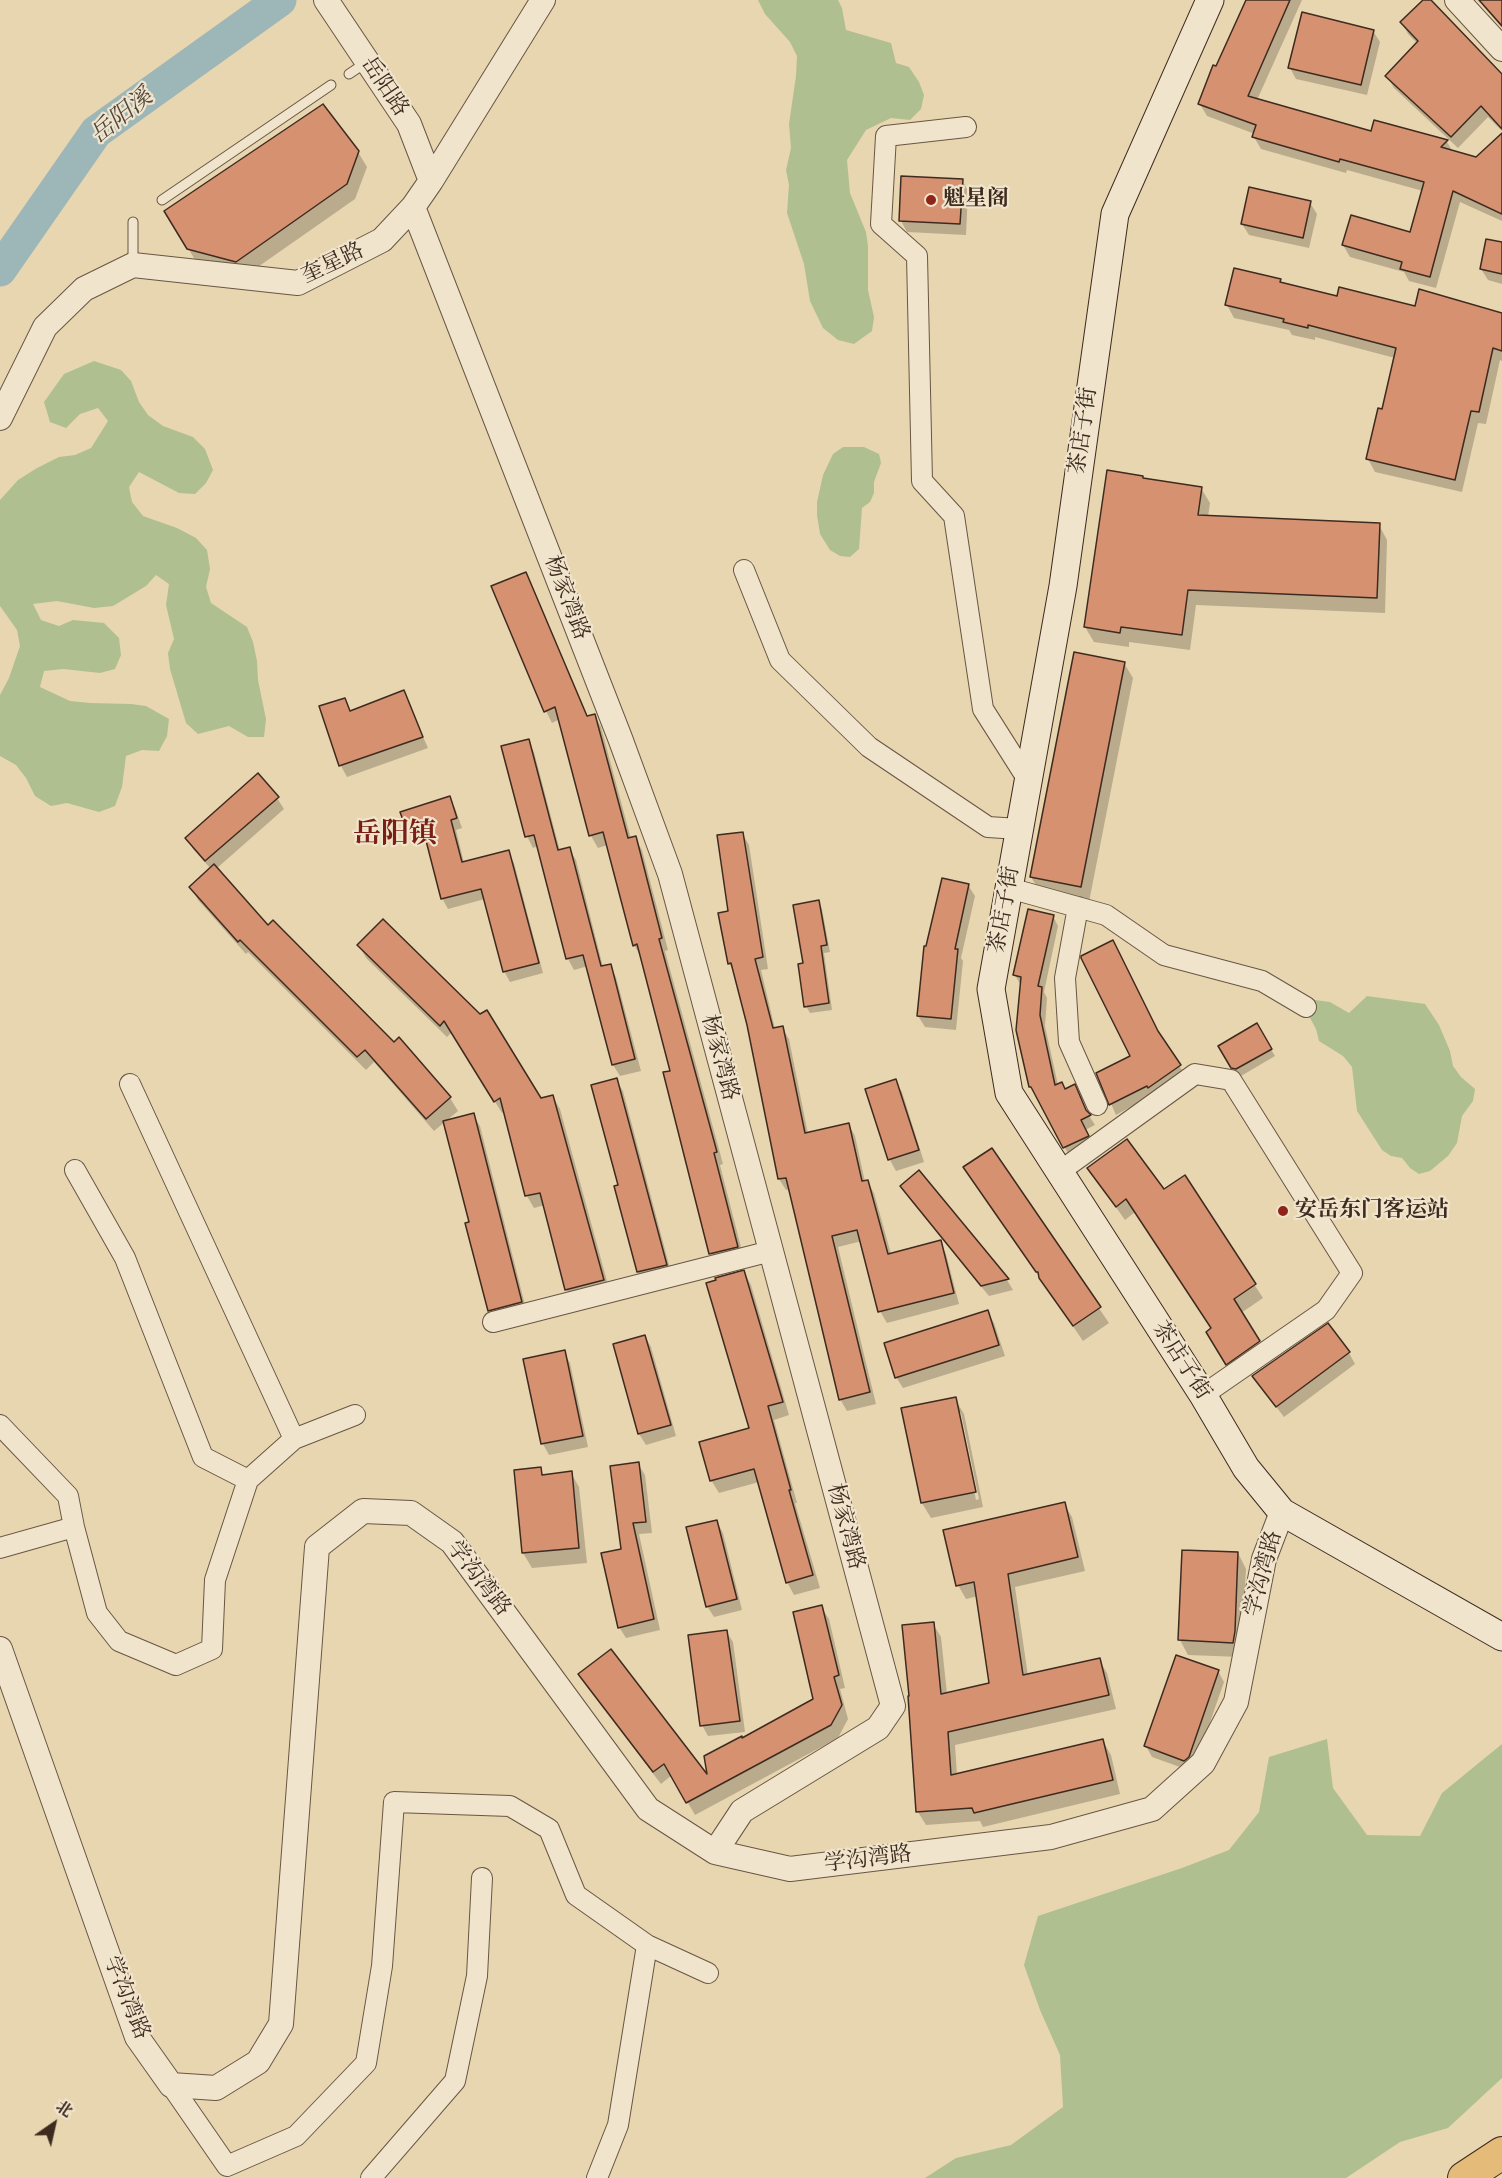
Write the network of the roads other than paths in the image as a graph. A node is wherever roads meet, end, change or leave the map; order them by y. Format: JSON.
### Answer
{"nodes":[{"id":1,"x":326,"y":0,"type":"edge"},
{"id":2,"x":543,"y":0,"type":"edge"},
{"id":3,"x":1210,"y":0,"type":"edge"},
{"id":4,"x":1457,"y":0,"type":"edge"},
{"id":5,"x":1502,"y":49,"type":"edge"},
{"id":6,"x":331,"y":85,"type":"dead end"},
{"id":7,"x":966,"y":127,"type":"dead end"},
{"id":8,"x":431,"y":181,"type":"junction"},
{"id":9,"x":162,"y":200,"type":"dead end"},
{"id":10,"x":413,"y":207,"type":"junction"},
{"id":11,"x":132,"y":222,"type":"dead end"},
{"id":12,"x":133,"y":265,"type":"junction"},
{"id":13,"x":0,"y":418,"type":"edge"},
{"id":14,"x":744,"y":570,"type":"dead end"},
{"id":15,"x":1028,"y":780,"type":"junction"},
{"id":16,"x":1019,"y":829,"type":"junction"},
{"id":17,"x":1009,"y":888,"type":"junction"},
{"id":18,"x":1078,"y":907,"type":"junction"},
{"id":19,"x":1306,"y":1006,"type":"dead end"},
{"id":20,"x":130,"y":1084,"type":"dead end"},
{"id":21,"x":1097,"y":1105,"type":"dead end"},
{"id":22,"x":75,"y":1170,"type":"dead end"},
{"id":23,"x":1059,"y":1172,"type":"junction"},
{"id":24,"x":771,"y":1251,"type":"junction"},
{"id":25,"x":494,"y":1322,"type":"dead end"},
{"id":26,"x":1203,"y":1395,"type":"junction"},
{"id":27,"x":355,"y":1415,"type":"dead end"},
{"id":28,"x":0,"y":1425,"type":"edge"},
{"id":29,"x":294,"y":1439,"type":"junction"},
{"id":30,"x":248,"y":1480,"type":"junction"},
{"id":31,"x":1282,"y":1512,"type":"junction"},
{"id":32,"x":74,"y":1527,"type":"junction"},
{"id":33,"x":0,"y":1548,"type":"edge"},
{"id":34,"x":1502,"y":1637,"type":"edge"},
{"id":35,"x":0,"y":1649,"type":"edge"},
{"id":36,"x":715,"y":1852,"type":"junction"},
{"id":37,"x":482,"y":1878,"type":"dead end"},
{"id":38,"x":647,"y":1946,"type":"junction"},
{"id":39,"x":708,"y":1973,"type":"dead end"},
{"id":40,"x":171,"y":2085,"type":"junction"},
{"id":41,"x":1502,"y":2153,"type":"edge"},
{"id":42,"x":233,"y":2172,"type":"edge"},
{"id":43,"x":371,"y":2178,"type":"edge"},
{"id":44,"x":597,"y":2178,"type":"edge"},
{"id":45,"x":1464,"y":2178,"type":"edge"}],
"edges":[{"from":1,"to":8,"type":"street","name":"岳阳路"},
{"from":2,"to":8,"type":"street","name":"奎星路"},
{"from":3,"to":15,"type":"main road","name":"茶店子街"},
{"from":4,"to":5,"type":"street"},
{"from":6,"to":9,"type":"lane"},
{"from":7,"to":15,"type":"street"},
{"from":8,"to":10,"type":"street","name":"奎星路"},
{"from":10,"to":12,"type":"street","name":"奎星路"},
{"from":10,"to":24,"type":"street","name":"杨家湾路"},
{"from":11,"to":12,"type":"lane"},
{"from":12,"to":13,"type":"street"},
{"from":14,"to":16,"type":"street"},
{"from":15,"to":16,"type":"main road","name":"茶店子街"},
{"from":16,"to":17,"type":"main road","name":"茶店子街"},
{"from":17,"to":18,"type":"street"},
{"from":17,"to":23,"type":"main road","name":"茶店子街"},
{"from":18,"to":19,"type":"street"},
{"from":18,"to":21,"type":"street"},
{"from":20,"to":29,"type":"street"},
{"from":22,"to":30,"type":"street"},
{"from":23,"to":26,"type":"main road","name":"茶店子街"},
{"from":23,"to":26,"type":"street"},
{"from":24,"to":25,"type":"street"},
{"from":24,"to":36,"type":"street","name":"杨家湾路"},
{"from":26,"to":31,"type":"main road","name":"茶店子街"},
{"from":27,"to":29,"type":"street"},
{"from":28,"to":32,"type":"street"},
{"from":29,"to":30,"type":"street"},
{"from":30,"to":32,"type":"street"},
{"from":31,"to":34,"type":"main road","name":"茶店子街"},
{"from":31,"to":36,"type":"street","name":"学沟湾路"},
{"from":32,"to":33,"type":"street"},
{"from":35,"to":40,"type":"street","name":"学沟湾路"},
{"from":36,"to":40,"type":"street","name":"学沟湾路"},
{"from":37,"to":43,"type":"street"},
{"from":38,"to":39,"type":"street"},
{"from":38,"to":42,"type":"street"},
{"from":38,"to":44,"type":"street"},
{"from":40,"to":42,"type":"street"},
{"from":41,"to":45,"type":"highway"}]}
